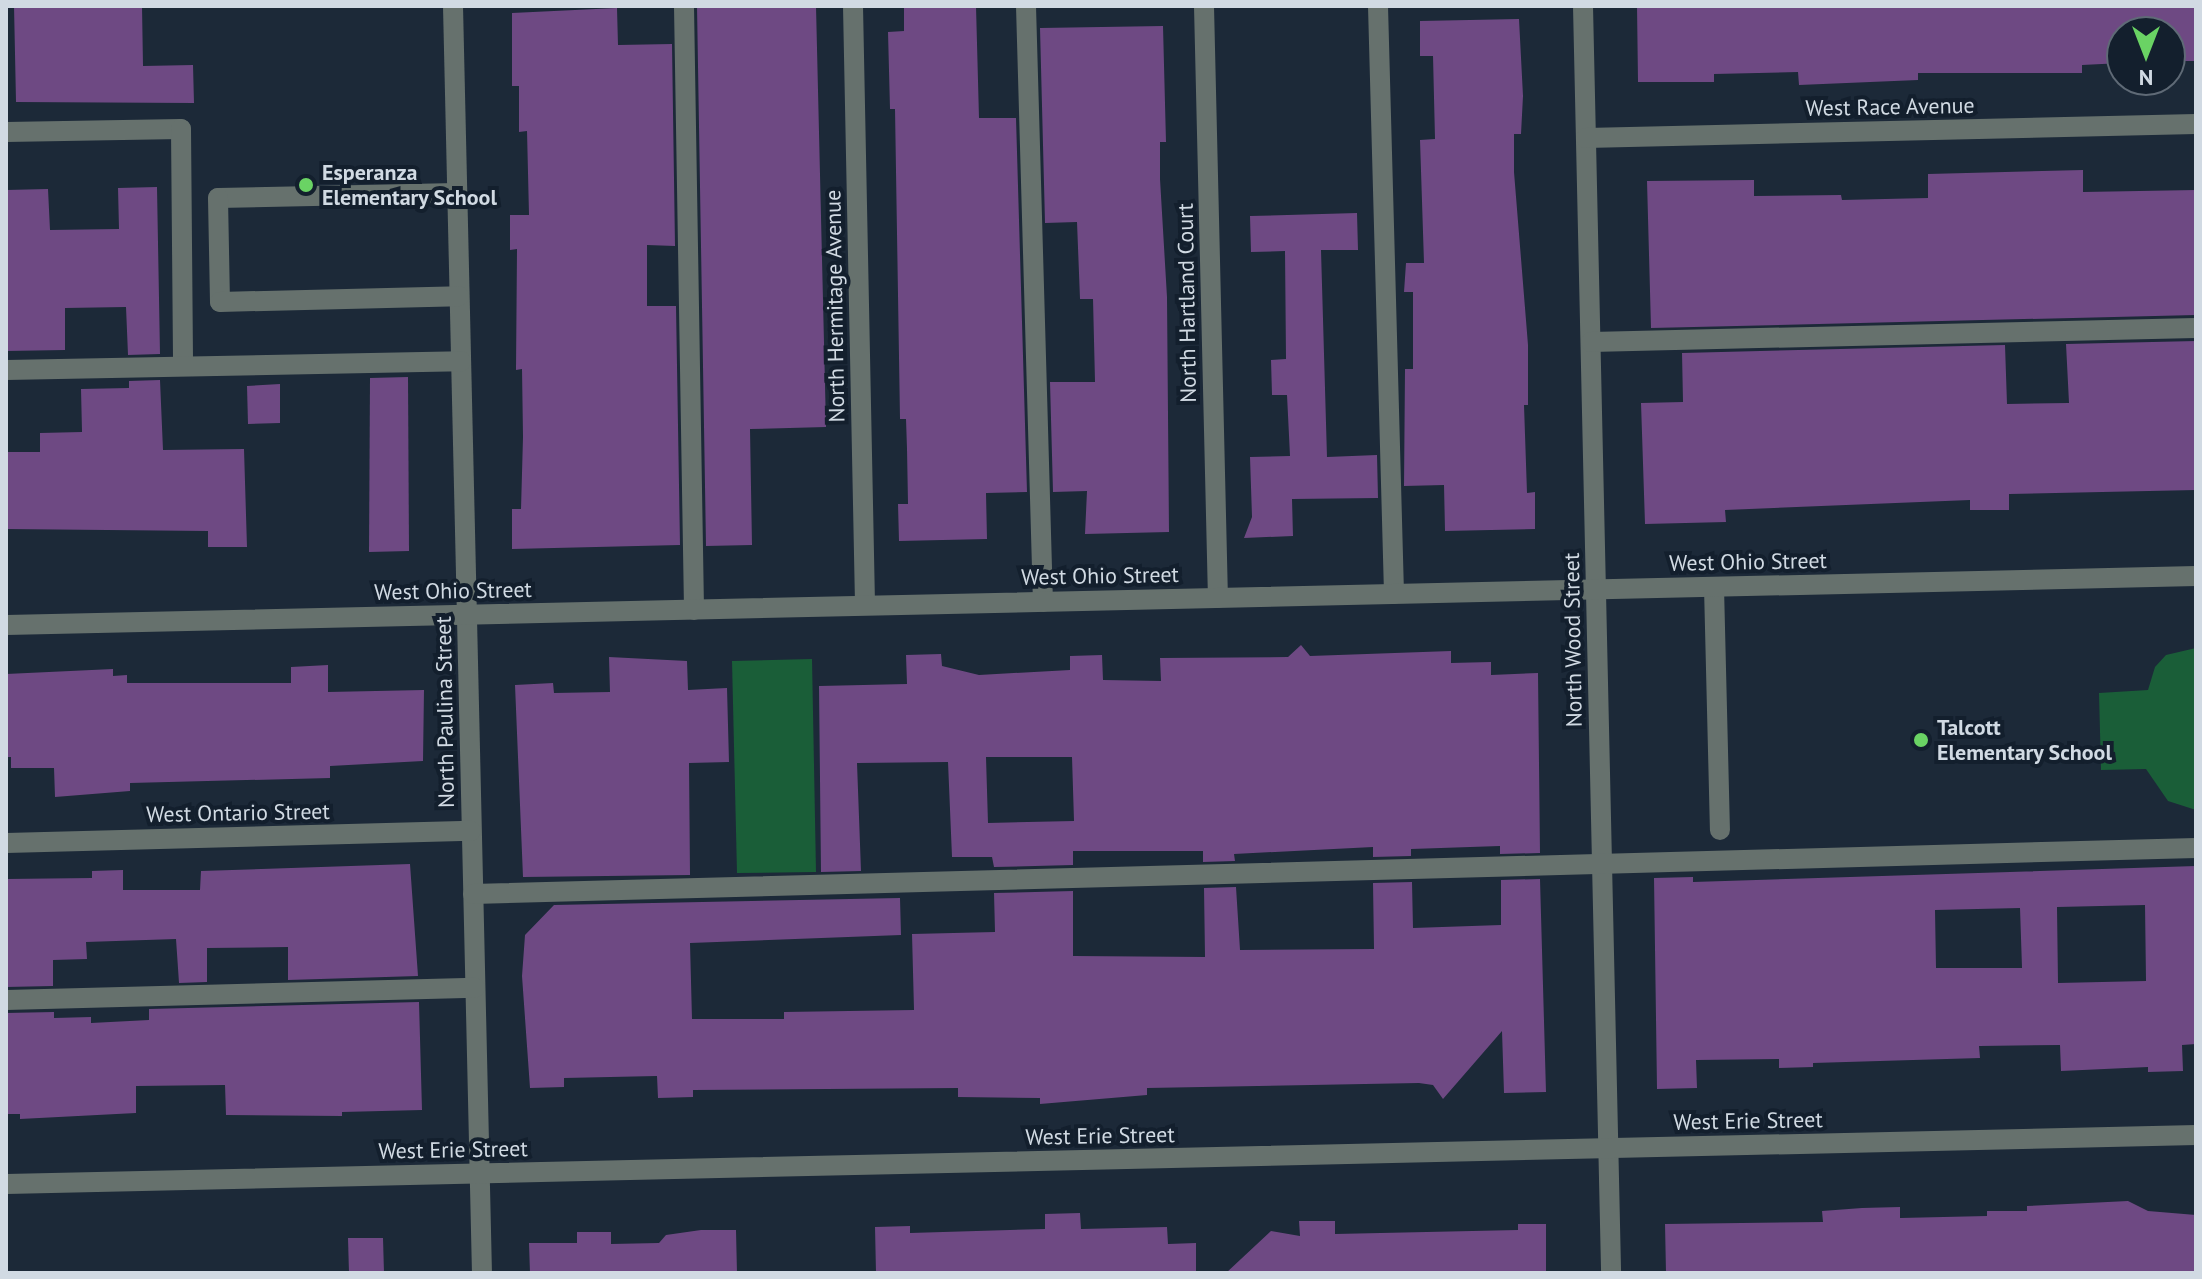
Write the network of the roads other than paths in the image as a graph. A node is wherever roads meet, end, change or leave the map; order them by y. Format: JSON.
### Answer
{"nodes":[{"id":1,"x":453,"y":6,"type":"edge"},
{"id":2,"x":684,"y":6,"type":"edge"},
{"id":3,"x":853,"y":6,"type":"edge"},
{"id":4,"x":1026,"y":6,"type":"edge"},
{"id":5,"x":1204,"y":6,"type":"edge"},
{"id":6,"x":1378,"y":6,"type":"edge"},
{"id":7,"x":1583,"y":6,"type":"edge"},
{"id":8,"x":2196,"y":124,"type":"edge"},
{"id":9,"x":6,"y":132,"type":"edge"},
{"id":10,"x":1586,"y":138,"type":"junction"},
{"id":11,"x":457,"y":193,"type":"junction"},
{"id":12,"x":459,"y":296,"type":"junction"},
{"id":13,"x":2196,"y":328,"type":"edge"},
{"id":14,"x":1591,"y":342,"type":"junction"},
{"id":15,"x":461,"y":361,"type":"junction"},
{"id":16,"x":183,"y":366,"type":"junction"},
{"id":17,"x":6,"y":370,"type":"edge"},
{"id":18,"x":2196,"y":576,"type":"edge"},
{"id":19,"x":1714,"y":587,"type":"junction"},
{"id":20,"x":1596,"y":589,"type":"junction"},
{"id":21,"x":1394,"y":594,"type":"junction"},
{"id":22,"x":1218,"y":598,"type":"junction"},
{"id":23,"x":1043,"y":602,"type":"junction"},
{"id":24,"x":865,"y":605,"type":"junction"},
{"id":25,"x":694,"y":610,"type":"junction"},
{"id":26,"x":466,"y":615,"type":"junction"},
{"id":27,"x":6,"y":625,"type":"edge"},
{"id":28,"x":1720,"y":830,"type":"dead end"},
{"id":29,"x":471,"y":831,"type":"junction"},
{"id":30,"x":6,"y":843,"type":"edge"},
{"id":31,"x":2196,"y":848,"type":"edge"},
{"id":32,"x":1602,"y":862,"type":"junction"},
{"id":33,"x":473,"y":894,"type":"junction"},
{"id":34,"x":475,"y":988,"type":"junction"},
{"id":35,"x":6,"y":1000,"type":"edge"},
{"id":36,"x":2196,"y":1135,"type":"edge"},
{"id":37,"x":1608,"y":1148,"type":"junction"},
{"id":38,"x":479,"y":1173,"type":"junction"},
{"id":39,"x":6,"y":1184,"type":"edge"},
{"id":40,"x":482,"y":1273,"type":"edge"},
{"id":41,"x":1611,"y":1273,"type":"edge"}],
"edges":[{"from":1,"to":11,"type":"street","name":"North Paulina Street"},
{"from":2,"to":25,"type":"street"},
{"from":3,"to":24,"type":"street","name":"North Hermitage Avenue"},
{"from":4,"to":23,"type":"street"},
{"from":5,"to":22,"type":"street","name":"North Hartland Court"},
{"from":6,"to":21,"type":"street"},
{"from":7,"to":10,"type":"street","name":"North Wood Street"},
{"from":8,"to":10,"type":"street","name":"West Race Avenue"},
{"from":9,"to":16,"type":"street"},
{"from":10,"to":14,"type":"street","name":"North Wood Street"},
{"from":11,"to":12,"type":"street","name":"North Paulina Street"},
{"from":11,"to":12,"type":"street"},
{"from":12,"to":15,"type":"street","name":"North Paulina Street"},
{"from":13,"to":14,"type":"street"},
{"from":14,"to":20,"type":"street","name":"North Wood Street"},
{"from":15,"to":16,"type":"street"},
{"from":15,"to":26,"type":"street","name":"North Paulina Street"},
{"from":16,"to":17,"type":"street"},
{"from":18,"to":19,"type":"street","name":"West Ohio Street"},
{"from":19,"to":20,"type":"street","name":"West Ohio Street"},
{"from":19,"to":28,"type":"street"},
{"from":20,"to":21,"type":"street","name":"West Ohio Street"},
{"from":20,"to":32,"type":"street","name":"North Wood Street"},
{"from":21,"to":22,"type":"street","name":"West Ohio Street"},
{"from":22,"to":23,"type":"street","name":"West Ohio Street"},
{"from":23,"to":24,"type":"street","name":"West Ohio Street"},
{"from":24,"to":25,"type":"street","name":"West Ohio Street"},
{"from":25,"to":26,"type":"street","name":"West Ohio Street"},
{"from":26,"to":27,"type":"street","name":"West Ohio Street"},
{"from":26,"to":29,"type":"street","name":"North Paulina Street"},
{"from":29,"to":30,"type":"street","name":"West Ontario Street"},
{"from":29,"to":33,"type":"street","name":"North Paulina Street"},
{"from":31,"to":32,"type":"street"},
{"from":32,"to":33,"type":"street"},
{"from":32,"to":37,"type":"street","name":"North Wood Street"},
{"from":33,"to":34,"type":"street","name":"North Paulina Street"},
{"from":34,"to":35,"type":"street"},
{"from":34,"to":38,"type":"street","name":"North Paulina Street"},
{"from":36,"to":37,"type":"street","name":"West Erie Street"},
{"from":37,"to":38,"type":"street","name":"West Erie Street"},
{"from":37,"to":41,"type":"street","name":"North Wood Street"},
{"from":38,"to":39,"type":"street","name":"West Erie Street"},
{"from":38,"to":40,"type":"street","name":"North Paulina Street"}]}
